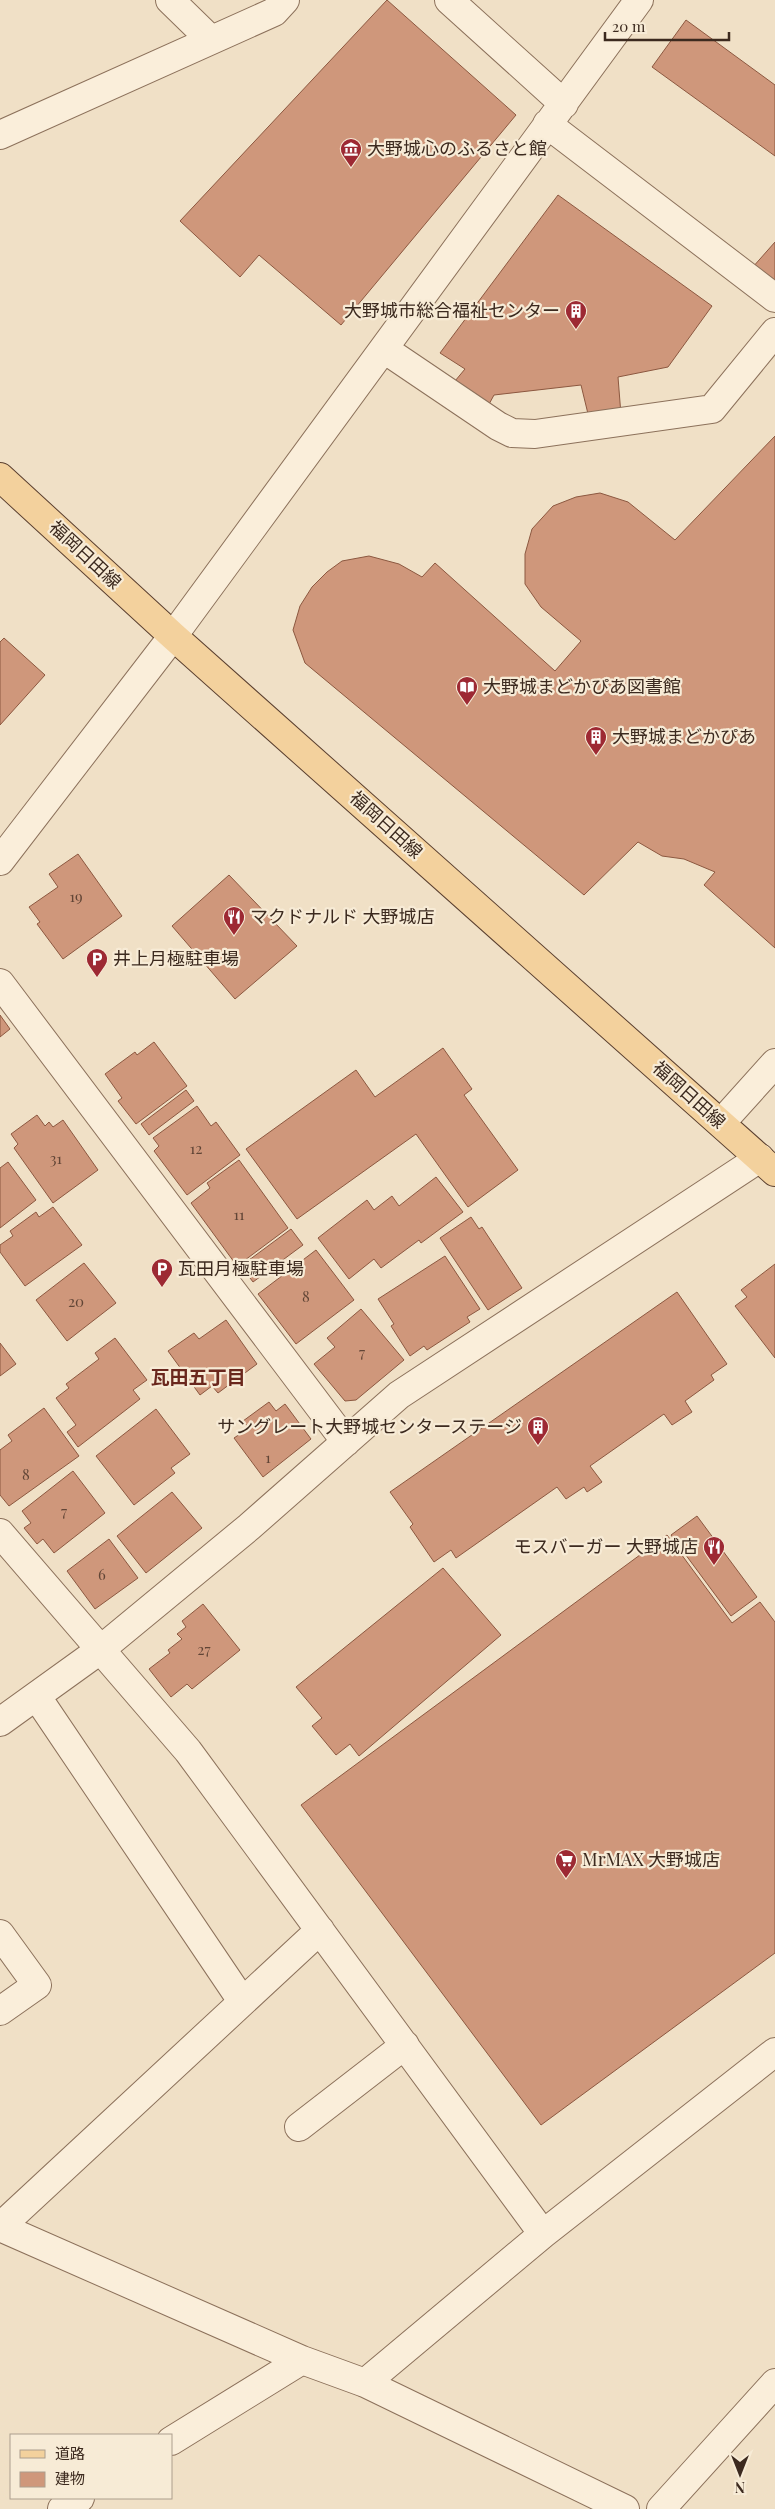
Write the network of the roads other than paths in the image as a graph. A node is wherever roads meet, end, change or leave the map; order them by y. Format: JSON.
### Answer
{"nodes":[{"id":1,"x":170,"y":0,"type":"edge"},
{"id":2,"x":285,"y":0,"type":"edge"},
{"id":3,"x":449,"y":0,"type":"edge"},
{"id":4,"x":639,"y":0,"type":"edge"},
{"id":5,"x":210,"y":40,"type":"junction"},
{"id":6,"x":555,"y":114,"type":"junction"},
{"id":7,"x":2,"y":131,"type":"edge"},
{"id":8,"x":775,"y":298,"type":"edge"},
{"id":9,"x":775,"y":332,"type":"edge"},
{"id":10,"x":384,"y":349,"type":"junction"},
{"id":11,"x":0,"y":476,"type":"edge"},
{"id":12,"x":174,"y":636,"type":"junction"},
{"id":13,"x":0,"y":861,"type":"edge"},
{"id":14,"x":0,"y":983,"type":"edge"},
{"id":15,"x":775,"y":1063,"type":"edge"},
{"id":16,"x":721,"y":1123,"type":"junction"},
{"id":17,"x":768,"y":1165,"type":"edge"},
{"id":18,"x":346,"y":1442,"type":"junction"},
{"id":19,"x":0,"y":1533,"type":"edge"},
{"id":20,"x":100,"y":1650,"type":"junction"},
{"id":21,"x":37,"y":1697,"type":"junction"},
{"id":22,"x":0,"y":1722,"type":"edge"},
{"id":23,"x":320,"y":1930,"type":"junction"},
{"id":24,"x":0,"y":1934,"type":"edge"},
{"id":25,"x":242,"y":2001,"type":"junction"},
{"id":26,"x":0,"y":2011,"type":"edge"},
{"id":27,"x":405,"y":2045,"type":"junction"},
{"id":28,"x":775,"y":2052,"type":"edge"},
{"id":29,"x":299,"y":2127,"type":"dead end"},
{"id":30,"x":0,"y":2227,"type":"edge"},
{"id":31,"x":543,"y":2234,"type":"junction"},
{"id":32,"x":302,"y":2360,"type":"junction"},
{"id":33,"x":365,"y":2383,"type":"junction"},
{"id":34,"x":775,"y":2383,"type":"edge"},
{"id":35,"x":172,"y":2440,"type":"edge"},
{"id":36,"x":78,"y":2499,"type":"edge"},
{"id":37,"x":62,"y":2509,"type":"edge"},
{"id":38,"x":626,"y":2509,"type":"edge"},
{"id":39,"x":661,"y":2509,"type":"edge"}],
"edges":[{"from":1,"to":5,"type":"street"},
{"from":2,"to":5,"type":"street"},
{"from":3,"to":6,"type":"street"},
{"from":4,"to":6,"type":"street"},
{"from":5,"to":7,"type":"street"},
{"from":6,"to":8,"type":"street"},
{"from":6,"to":10,"type":"street"},
{"from":9,"to":10,"type":"street"},
{"from":10,"to":12,"type":"street"},
{"from":11,"to":12,"type":"main road","name":"福岡日田線"},
{"from":12,"to":13,"type":"street"},
{"from":12,"to":16,"type":"main road","name":"福岡日田線"},
{"from":14,"to":18,"type":"street"},
{"from":15,"to":16,"type":"street"},
{"from":16,"to":17,"type":"main road","name":"福岡日田線"},
{"from":17,"to":18,"type":"street"},
{"from":18,"to":20,"type":"street"},
{"from":19,"to":20,"type":"street"},
{"from":20,"to":21,"type":"street"},
{"from":20,"to":23,"type":"street"},
{"from":21,"to":22,"type":"street"},
{"from":21,"to":25,"type":"street"},
{"from":23,"to":25,"type":"street"},
{"from":23,"to":27,"type":"street"},
{"from":24,"to":26,"type":"street"},
{"from":25,"to":30,"type":"street"},
{"from":27,"to":29,"type":"street"},
{"from":27,"to":31,"type":"street"},
{"from":28,"to":31,"type":"street"},
{"from":30,"to":32,"type":"street"},
{"from":31,"to":33,"type":"street"},
{"from":32,"to":33,"type":"street"},
{"from":32,"to":35,"type":"street"},
{"from":33,"to":38,"type":"street"},
{"from":34,"to":39,"type":"street"},
{"from":36,"to":37,"type":"street"}]}
